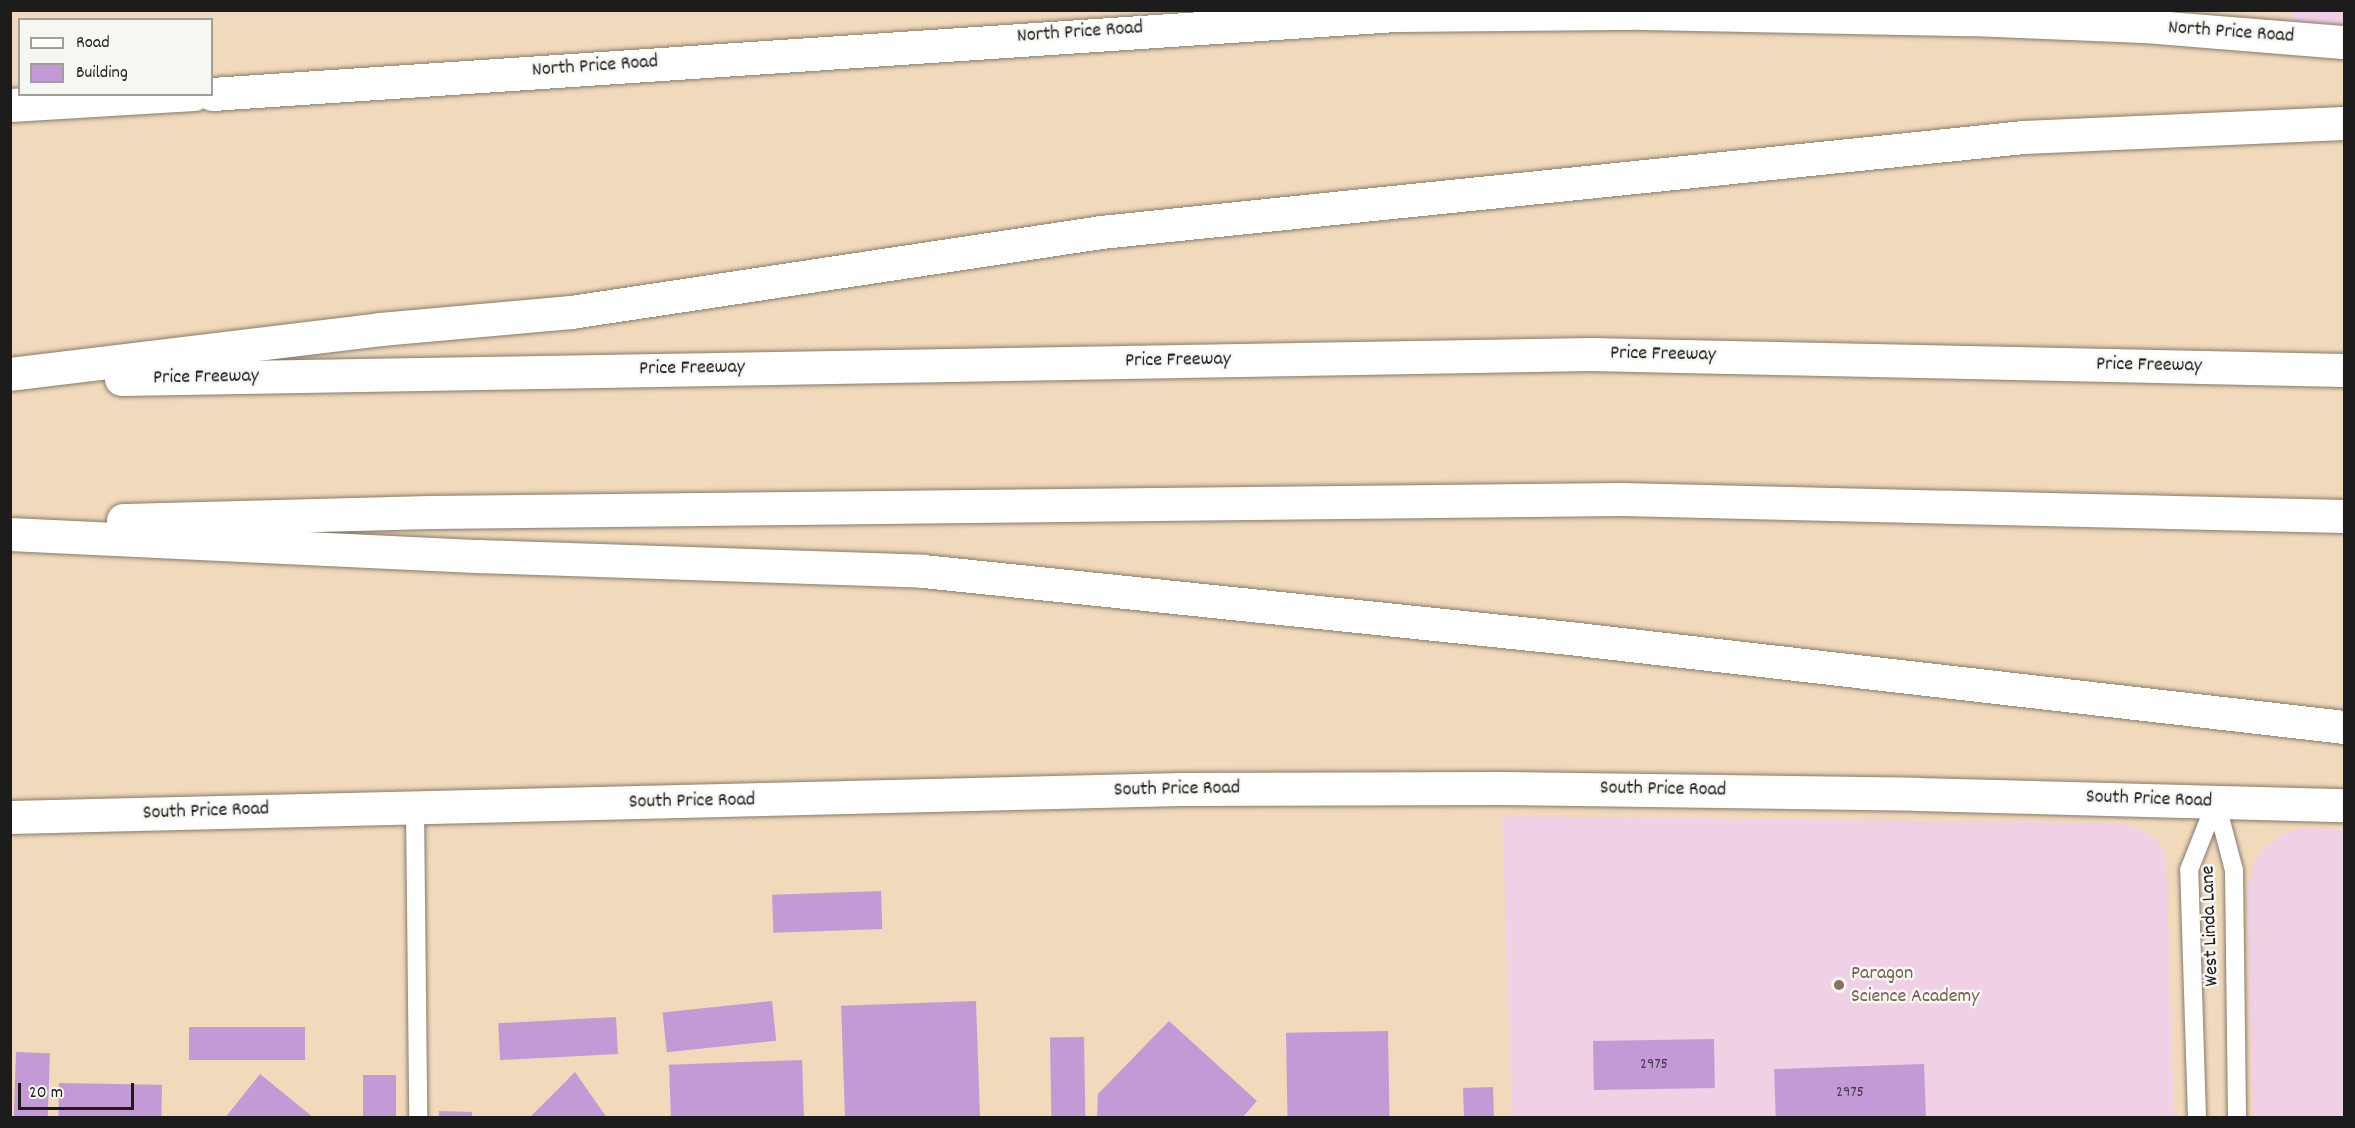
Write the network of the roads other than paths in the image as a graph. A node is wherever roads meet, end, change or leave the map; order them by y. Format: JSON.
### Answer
{"nodes":[{"id":1,"x":2344,"y":42,"type":"edge"},
{"id":2,"x":213,"y":93,"type":"edge"},
{"id":3,"x":161,"y":96,"type":"edge"},
{"id":4,"x":10,"y":105,"type":"edge"},
{"id":5,"x":2344,"y":123,"type":"edge"},
{"id":6,"x":2344,"y":370,"type":"edge"},
{"id":7,"x":10,"y":374,"type":"edge"},
{"id":8,"x":10,"y":381,"type":"edge"},
{"id":9,"x":2344,"y":516,"type":"edge"},
{"id":10,"x":10,"y":523,"type":"edge"},
{"id":11,"x":10,"y":534,"type":"edge"},
{"id":12,"x":2344,"y":727,"type":"edge"},
{"id":13,"x":2216,"y":802,"type":"junction"},
{"id":14,"x":2344,"y":805,"type":"edge"},
{"id":15,"x":415,"y":806,"type":"junction"},
{"id":16,"x":10,"y":817,"type":"edge"},
{"id":17,"x":418,"y":1118,"type":"edge"},
{"id":18,"x":2197,"y":1118,"type":"edge"},
{"id":19,"x":2237,"y":1118,"type":"edge"}],
"edges":[{"from":1,"to":2,"type":"main road","name":"North Price Road"},
{"from":3,"to":4,"type":"main road"},
{"from":5,"to":7,"type":"main road"},
{"from":6,"to":8,"type":"main road","name":"Price Freeway"},
{"from":9,"to":10,"type":"main road"},
{"from":11,"to":12,"type":"main road"},
{"from":13,"to":14,"type":"main road","name":"South Price Road"},
{"from":13,"to":15,"type":"main road","name":"South Price Road"},
{"from":13,"to":18,"type":"lane","name":"West Linda Lane"},
{"from":13,"to":19,"type":"lane","name":"West Linda Lane"},
{"from":15,"to":16,"type":"main road","name":"South Price Road"},
{"from":15,"to":17,"type":"lane"}]}
